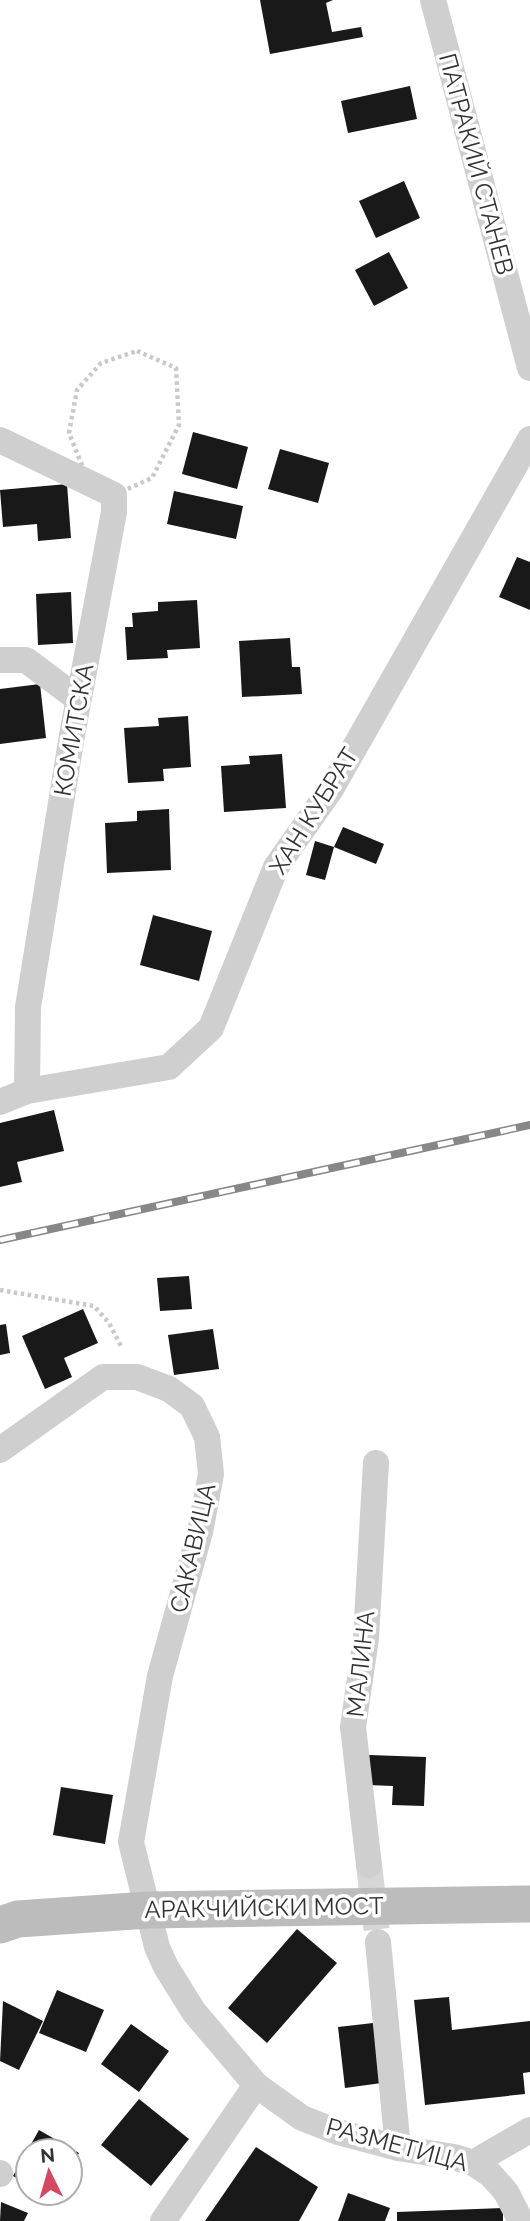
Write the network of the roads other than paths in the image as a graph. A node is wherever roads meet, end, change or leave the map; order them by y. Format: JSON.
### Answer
{"nodes":[{"id":1,"x":433,"y":0,"type":"edge"},
{"id":2,"x":530,"y":368,"type":"edge"},
{"id":3,"x":529,"y":435,"type":"edge"},
{"id":4,"x":0,"y":440,"type":"edge"},
{"id":5,"x":0,"y":660,"type":"edge"},
{"id":6,"x":78,"y":698,"type":"junction"},
{"id":7,"x":27,"y":1091,"type":"junction"},
{"id":8,"x":0,"y":1102,"type":"edge"},
{"id":9,"x":0,"y":1450,"type":"edge"},
{"id":10,"x":376,"y":1463,"type":"dead end"},
{"id":11,"x":369,"y":1865,"type":"tunnel mouth"},
{"id":12,"x":530,"y":1904,"type":"edge"},
{"id":13,"x":148,"y":1910,"type":"junction"},
{"id":14,"x":0,"y":1925,"type":"edge"},
{"id":15,"x":378,"y":1942,"type":"tunnel mouth"},
{"id":16,"x":256,"y":2085,"type":"junction"},
{"id":17,"x":530,"y":2130,"type":"edge"},
{"id":18,"x":398,"y":2148,"type":"junction"},
{"id":19,"x":473,"y":2163,"type":"junction"},
{"id":20,"x":163,"y":2221,"type":"edge"},
{"id":21,"x":521,"y":2221,"type":"edge"}],
"edges":[{"from":1,"to":2,"type":"street","name":"ПАТРАКИЙ СТАНЕВ"},
{"from":3,"to":7,"type":"street","name":"ХАН КУБРАТ"},
{"from":4,"to":6,"type":"street","name":"КОМИТСКА"},
{"from":5,"to":6,"type":"street"},
{"from":6,"to":7,"type":"street","name":"КОМИТСКА"},
{"from":7,"to":8,"type":"street","name":"ХАН КУБРАТ"},
{"from":9,"to":13,"type":"street","name":"САКАВИЦА"},
{"from":10,"to":11,"type":"street","name":"МАЛИНА"},
{"from":12,"to":13,"type":"main road","name":"АРАКЧИЙСКИ МОСТ"},
{"from":13,"to":14,"type":"main road","name":"АРАКЧИЙСКИ МОСТ"},
{"from":13,"to":16,"type":"street","name":"РАЗМЕТИЦА"},
{"from":15,"to":18,"type":"street"},
{"from":16,"to":18,"type":"street","name":"РАЗМЕТИЦА"},
{"from":16,"to":20,"type":"street"},
{"from":17,"to":19,"type":"street"},
{"from":18,"to":19,"type":"street","name":"РАЗМЕТИЦА"},
{"from":19,"to":21,"type":"street","name":"РАЗМЕТИЦА"}]}
